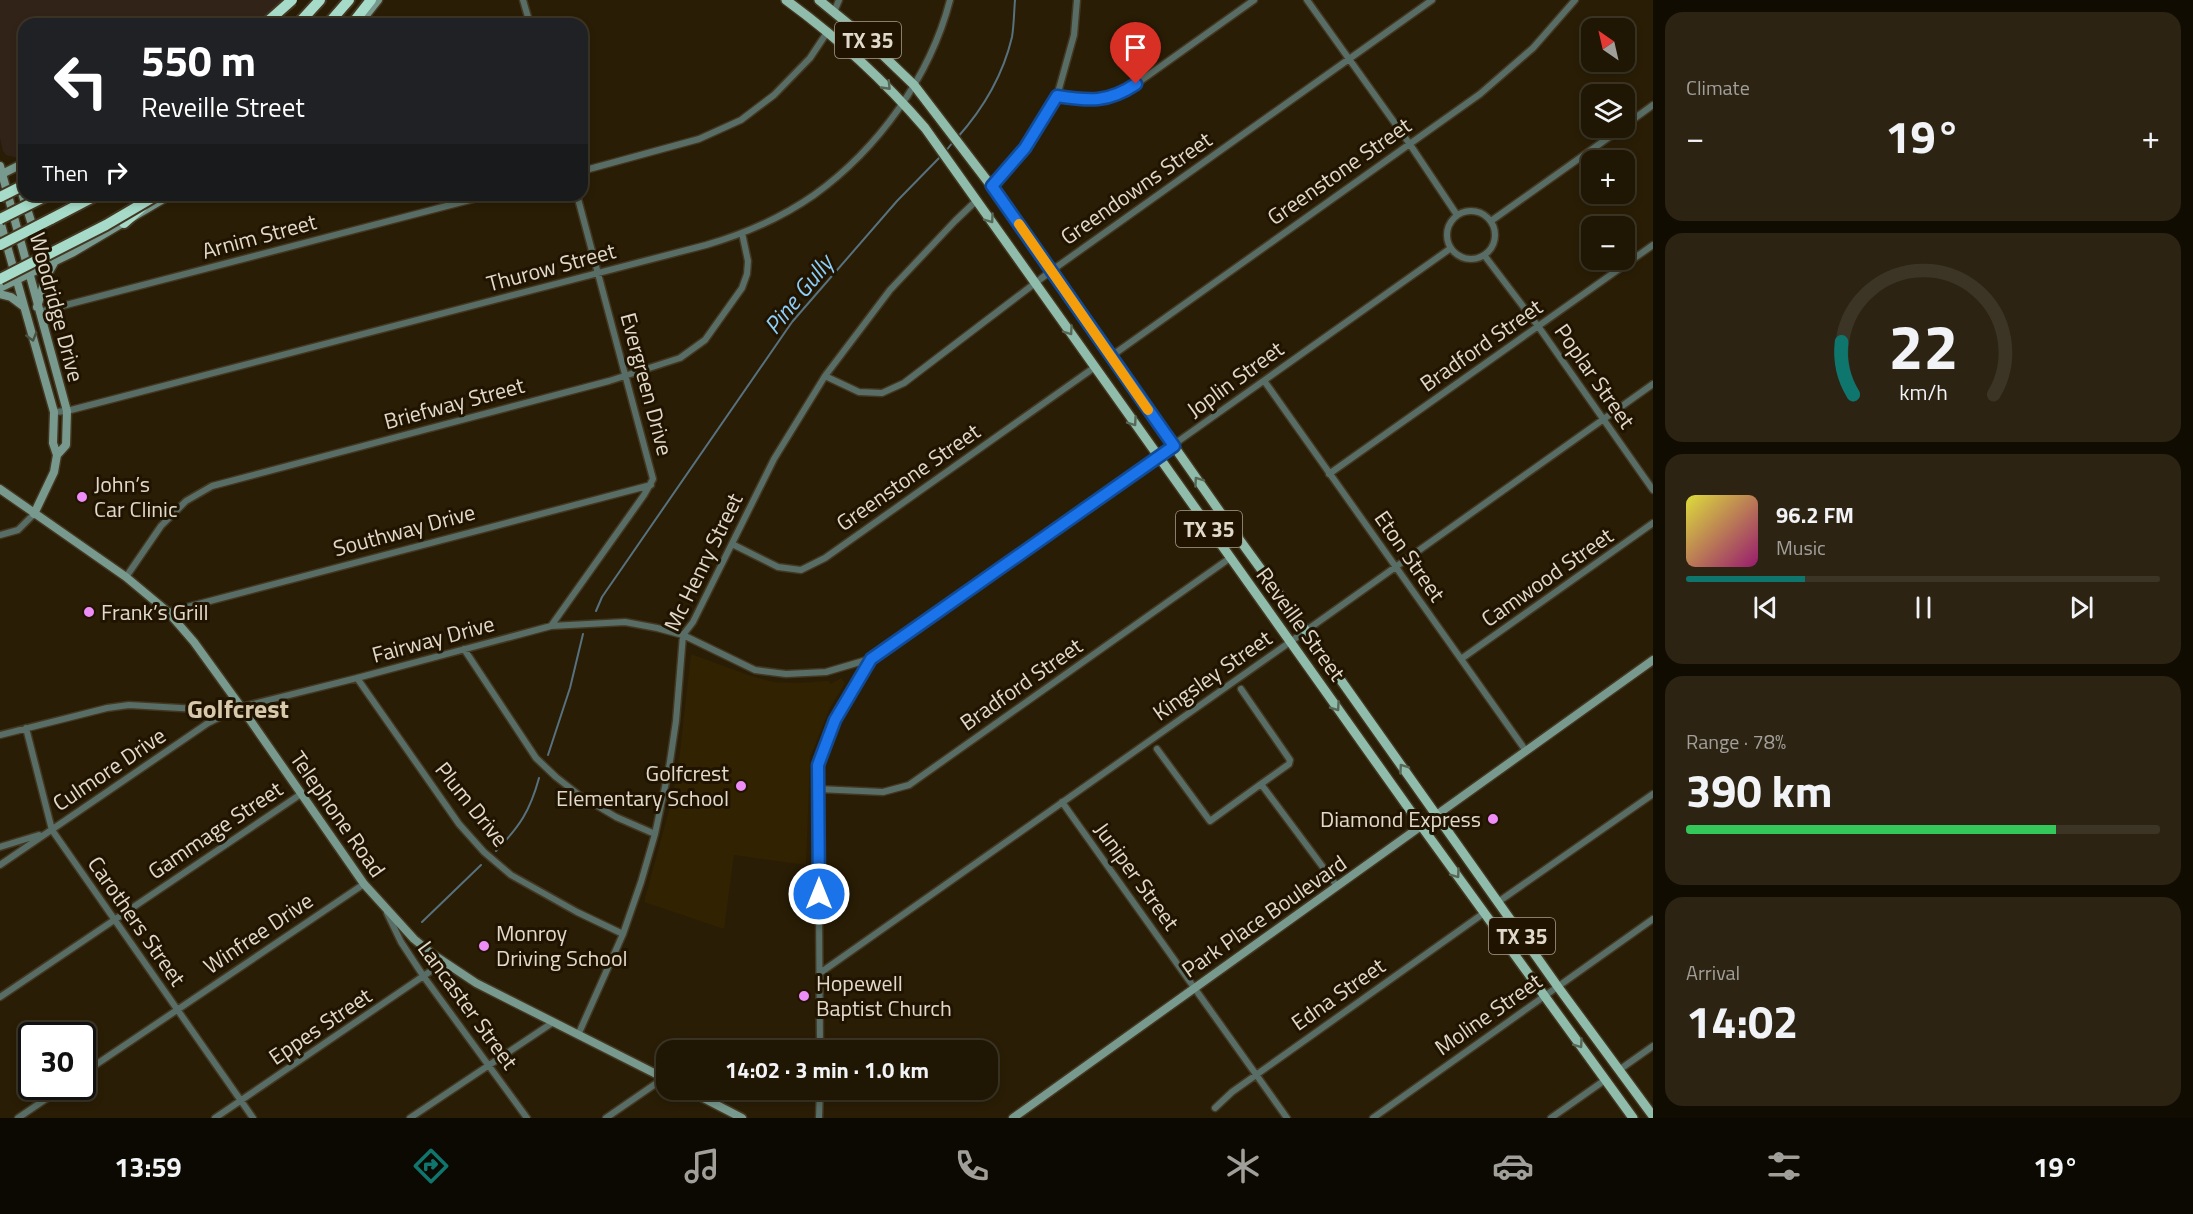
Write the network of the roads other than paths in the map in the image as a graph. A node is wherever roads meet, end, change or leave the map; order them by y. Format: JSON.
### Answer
{"nodes":[{"id":1,"x":291,"y":0,"type":"edge"},
{"id":2,"x":320,"y":0,"type":"edge"},
{"id":3,"x":349,"y":0,"type":"edge"},
{"id":4,"x":371,"y":0,"type":"edge"},
{"id":5,"x":378,"y":0,"type":"edge"},
{"id":6,"x":523,"y":0,"type":"edge"},
{"id":7,"x":786,"y":0,"type":"edge"},
{"id":8,"x":819,"y":0,"type":"edge"},
{"id":9,"x":839,"y":0,"type":"edge"},
{"id":10,"x":950,"y":0,"type":"edge"},
{"id":11,"x":1077,"y":0,"type":"edge"},
{"id":12,"x":1254,"y":0,"type":"edge"},
{"id":13,"x":1307,"y":0,"type":"edge"},
{"id":14,"x":1432,"y":0,"type":"edge"},
{"id":15,"x":1575,"y":0,"type":"edge"},
{"id":16,"x":834,"y":12,"type":"junction"},
{"id":17,"x":272,"y":18,"type":"edge"},
{"id":18,"x":304,"y":18,"type":"edge"},
{"id":19,"x":333,"y":18,"type":"edge"},
{"id":20,"x":357,"y":18,"type":"edge"},
{"id":21,"x":364,"y":18,"type":"edge"},
{"id":22,"x":528,"y":18,"type":"edge"},
{"id":23,"x":828,"y":31,"type":"junction"},
{"id":24,"x":1349,"y":60,"type":"junction"},
{"id":25,"x":914,"y":85,"type":"junction"},
{"id":26,"x":1057,"y":96,"type":"junction"},
{"id":27,"x":903,"y":102,"type":"junction"},
{"id":28,"x":1653,"y":105,"type":"edge"},
{"id":29,"x":1635,"y":118,"type":"edge"},
{"id":30,"x":1608,"y":138,"type":"edge"},
{"id":31,"x":1409,"y":143,"type":"junction"},
{"id":32,"x":18,"y":165,"type":"edge"},
{"id":33,"x":588,"y":169,"type":"edge"},
{"id":34,"x":1,"y":172,"type":"edge"},
{"id":35,"x":992,"y":186,"type":"junction"},
{"id":36,"x":18,"y":188,"type":"edge"},
{"id":37,"x":0,"y":197,"type":"edge"},
{"id":38,"x":977,"y":200,"type":"junction"},
{"id":39,"x":25,"y":201,"type":"edge"},
{"id":40,"x":36,"y":201,"type":"edge"},
{"id":41,"x":86,"y":201,"type":"edge"},
{"id":42,"x":147,"y":201,"type":"edge"},
{"id":43,"x":150,"y":201,"type":"edge"},
{"id":44,"x":160,"y":201,"type":"edge"},
{"id":45,"x":465,"y":201,"type":"edge"},
{"id":46,"x":579,"y":201,"type":"edge"},
{"id":47,"x":1457,"y":215,"type":"junction"},
{"id":48,"x":0,"y":220,"type":"edge"},
{"id":49,"x":1491,"y":221,"type":"junction"},
{"id":50,"x":124,"y":222,"type":"junction"},
{"id":51,"x":742,"y":233,"type":"junction"},
{"id":52,"x":0,"y":245,"type":"edge"},
{"id":53,"x":1653,"y":245,"type":"edge"},
{"id":54,"x":1451,"y":249,"type":"junction"},
{"id":55,"x":1484,"y":255,"type":"junction"},
{"id":56,"x":55,"y":261,"type":"junction"},
{"id":57,"x":1051,"y":271,"type":"junction"},
{"id":58,"x":598,"y":274,"type":"junction"},
{"id":59,"x":28,"y":275,"type":"junction"},
{"id":60,"x":0,"y":279,"type":"edge"},
{"id":61,"x":15,"y":281,"type":"junction"},
{"id":62,"x":1035,"y":283,"type":"junction"},
{"id":63,"x":0,"y":288,"type":"edge"},
{"id":64,"x":0,"y":294,"type":"edge"},
{"id":65,"x":24,"y":307,"type":"junction"},
{"id":66,"x":38,"y":309,"type":"junction"},
{"id":67,"x":1538,"y":326,"type":"junction"},
{"id":68,"x":1110,"y":357,"type":"junction"},
{"id":69,"x":1095,"y":367,"type":"junction"},
{"id":70,"x":626,"y":374,"type":"junction"},
{"id":71,"x":825,"y":376,"type":"junction"},
{"id":72,"x":1264,"y":382,"type":"junction"},
{"id":73,"x":1653,"y":384,"type":"edge"},
{"id":74,"x":67,"y":411,"type":"junction"},
{"id":75,"x":54,"y":412,"type":"junction"},
{"id":76,"x":1604,"y":419,"type":"junction"},
{"id":77,"x":1174,"y":446,"type":"junction"},
{"id":78,"x":57,"y":455,"type":"junction"},
{"id":79,"x":1159,"y":457,"type":"junction"},
{"id":80,"x":1329,"y":474,"type":"junction"},
{"id":81,"x":651,"y":485,"type":"junction"},
{"id":82,"x":0,"y":489,"type":"edge"},
{"id":83,"x":1653,"y":490,"type":"edge"},
{"id":84,"x":34,"y":514,"type":"junction"},
{"id":85,"x":1653,"y":523,"type":"edge"},
{"id":86,"x":0,"y":535,"type":"edge"},
{"id":87,"x":732,"y":544,"type":"junction"},
{"id":88,"x":1230,"y":558,"type":"junction"},
{"id":89,"x":1396,"y":567,"type":"junction"},
{"id":90,"x":126,"y":576,"type":"junction"},
{"id":91,"x":168,"y":612,"type":"junction"},
{"id":92,"x":551,"y":626,"type":"junction"},
{"id":93,"x":1306,"y":631,"type":"junction"},
{"id":94,"x":683,"y":635,"type":"junction"},
{"id":95,"x":1290,"y":642,"type":"junction"},
{"id":96,"x":464,"y":650,"type":"junction"},
{"id":97,"x":871,"y":659,"type":"junction"},
{"id":98,"x":1461,"y":659,"type":"junction"},
{"id":99,"x":1653,"y":660,"type":"edge"},
{"id":100,"x":357,"y":678,"type":"junction"},
{"id":101,"x":1241,"y":689,"type":"dead end"},
{"id":102,"x":241,"y":707,"type":"junction"},
{"id":103,"x":26,"y":728,"type":"junction"},
{"id":104,"x":0,"y":735,"type":"edge"},
{"id":105,"x":1157,"y":749,"type":"dead end"},
{"id":106,"x":1526,"y":751,"type":"junction"},
{"id":107,"x":1261,"y":784,"type":"junction"},
{"id":108,"x":818,"y":789,"type":"junction"},
{"id":109,"x":301,"y":794,"type":"junction"},
{"id":110,"x":1653,"y":794,"type":"edge"},
{"id":111,"x":1062,"y":802,"type":"junction"},
{"id":112,"x":1436,"y":816,"type":"junction"},
{"id":113,"x":1422,"y":827,"type":"junction"},
{"id":114,"x":52,"y":830,"type":"junction"},
{"id":115,"x":655,"y":834,"type":"junction"},
{"id":116,"x":0,"y":847,"type":"edge"},
{"id":117,"x":0,"y":865,"type":"edge"},
{"id":118,"x":364,"y":884,"type":"junction"},
{"id":119,"x":1337,"y":886,"type":"junction"},
{"id":120,"x":1498,"y":902,"type":"junction"},
{"id":121,"x":386,"y":910,"type":"junction"},
{"id":122,"x":1484,"y":913,"type":"junction"},
{"id":123,"x":114,"y":919,"type":"junction"},
{"id":124,"x":1653,"y":919,"type":"edge"},
{"id":125,"x":623,"y":934,"type":"junction"},
{"id":126,"x":444,"y":962,"type":"junction"},
{"id":127,"x":820,"y":973,"type":"junction"},
{"id":128,"x":424,"y":977,"type":"junction"},
{"id":129,"x":1194,"y":987,"type":"junction"},
{"id":130,"x":1558,"y":987,"type":"junction"},
{"id":131,"x":1545,"y":996,"type":"junction"},
{"id":132,"x":0,"y":997,"type":"edge"},
{"id":133,"x":177,"y":1009,"type":"junction"},
{"id":134,"x":552,"y":1023,"type":"junction"},
{"id":135,"x":578,"y":1035,"type":"junction"},
{"id":136,"x":820,"y":1040,"type":"edge"},
{"id":137,"x":1653,"y":1046,"type":"edge"},
{"id":138,"x":96,"y":1064,"type":"edge"},
{"id":139,"x":490,"y":1066,"type":"junction"},
{"id":140,"x":1619,"y":1070,"type":"junction"},
{"id":141,"x":656,"y":1074,"type":"edge"},
{"id":142,"x":1257,"y":1074,"type":"junction"},
{"id":143,"x":1605,"y":1080,"type":"junction"},
{"id":144,"x":656,"y":1084,"type":"edge"},
{"id":145,"x":44,"y":1100,"type":"edge"},
{"id":146,"x":241,"y":1100,"type":"junction"},
{"id":147,"x":707,"y":1100,"type":"edge"},
{"id":148,"x":820,"y":1100,"type":"edge"},
{"id":149,"x":1215,"y":1108,"type":"dead end"},
{"id":150,"x":1653,"y":1116,"type":"edge"},
{"id":151,"x":18,"y":1118,"type":"edge"},
{"id":152,"x":215,"y":1118,"type":"edge"},
{"id":153,"x":253,"y":1118,"type":"edge"},
{"id":154,"x":410,"y":1118,"type":"edge"},
{"id":155,"x":527,"y":1118,"type":"edge"},
{"id":156,"x":606,"y":1118,"type":"edge"},
{"id":157,"x":742,"y":1118,"type":"edge"},
{"id":158,"x":819,"y":1118,"type":"edge"},
{"id":159,"x":1013,"y":1118,"type":"edge"},
{"id":160,"x":1287,"y":1118,"type":"edge"},
{"id":161,"x":1373,"y":1118,"type":"edge"},
{"id":162,"x":1551,"y":1118,"type":"edge"},
{"id":163,"x":1633,"y":1118,"type":"edge"}],
"edges":[{"from":1,"to":17,"type":"highway","bridge":true},
{"from":2,"to":18,"type":"highway"},
{"from":3,"to":19,"type":"highway"},
{"from":4,"to":20,"type":"highway"},
{"from":5,"to":21,"type":"main road"},
{"from":6,"to":22,"type":"street"},
{"from":7,"to":23,"type":"main road","name":"Reveille Street","number":"TX 35"},
{"from":8,"to":16,"type":"main road","name":"Reveille Street","number":"TX 35"},
{"from":9,"to":16,"type":"street"},
{"from":10,"to":25,"type":"street","name":"Thurow Street"},
{"from":11,"to":26,"type":"street"},
{"from":12,"to":26,"type":"street"},
{"from":13,"to":24,"type":"street"},
{"from":14,"to":24,"type":"street","name":"Greendowns Street"},
{"from":15,"to":31,"type":"street","name":"Greenstone Street"},
{"from":16,"to":25,"type":"main road","name":"Reveille Street","number":"TX 35"},
{"from":23,"to":27,"type":"main road","name":"Reveille Street","number":"TX 35","one_way":true},
{"from":23,"to":33,"type":"street"},
{"from":24,"to":31,"type":"street"},
{"from":24,"to":57,"type":"street","name":"Greendowns Street"},
{"from":25,"to":27,"type":"street","name":"Thurow Street"},
{"from":25,"to":35,"type":"main road","name":"Reveille Street","number":"TX 35"},
{"from":26,"to":35,"type":"street"},
{"from":27,"to":38,"type":"main road","name":"Reveille Street","number":"TX 35"},
{"from":27,"to":51,"type":"street","name":"Thurow Street"},
{"from":28,"to":29,"type":"street"},
{"from":30,"to":49,"type":"street"},
{"from":31,"to":47,"type":"street"},
{"from":31,"to":68,"type":"street","name":"Greenstone Street"},
{"from":32,"to":34,"type":"main road"},
{"from":34,"to":59,"type":"main road","name":"Woodridge Drive"},
{"from":35,"to":57,"type":"main road","name":"Reveille Street","number":"TX 35"},
{"from":36,"to":37,"type":"highway","bridge":true},
{"from":38,"to":62,"type":"main road","name":"Reveille Street","number":"TX 35","one_way":true},
{"from":38,"to":71,"type":"street","name":"Mc Henry Street"},
{"from":39,"to":56,"type":"main road"},
{"from":40,"to":48,"type":"highway","bridge":true},
{"from":41,"to":52,"type":"highway","bridge":true},
{"from":42,"to":60,"type":"highway","bridge":true},
{"from":43,"to":50,"type":"highway"},
{"from":44,"to":50,"type":"main road"},
{"from":45,"to":66,"type":"street","name":"Arnim Street"},
{"from":46,"to":58,"type":"street","name":"Evergreen Drive"},
{"from":47,"to":49,"type":"street"},
{"from":47,"to":54,"type":"street"},
{"from":48,"to":61,"type":"main road","name":"Woodridge Drive"},
{"from":49,"to":55,"type":"street"},
{"from":50,"to":56,"type":"main road"},
{"from":51,"to":58,"type":"street","name":"Thurow Street"},
{"from":51,"to":70,"type":"street","name":"Briefway Street"},
{"from":53,"to":67,"type":"street","name":"Bradford Street"},
{"from":54,"to":55,"type":"street"},
{"from":54,"to":72,"type":"street","name":"Joplin Street"},
{"from":55,"to":67,"type":"street","name":"Poplar Street"},
{"from":56,"to":59,"type":"main road"},
{"from":56,"to":66,"type":"main road"},
{"from":57,"to":62,"type":"street","name":"Greendowns Street"},
{"from":57,"to":68,"type":"main road","name":"Reveille Street","number":"TX 35"},
{"from":58,"to":70,"type":"street","name":"Evergreen Drive"},
{"from":58,"to":74,"type":"street","name":"Thurow Street"},
{"from":59,"to":61,"type":"main road"},
{"from":59,"to":66,"type":"main road","name":"Woodridge Drive"},
{"from":61,"to":63,"type":"main road"},
{"from":61,"to":65,"type":"main road","name":"Woodridge Drive"},
{"from":62,"to":69,"type":"main road","name":"Reveille Street","number":"TX 35","one_way":true},
{"from":62,"to":71,"type":"street","name":"Greendowns Street"},
{"from":64,"to":65,"type":"main road"},
{"from":65,"to":75,"type":"main road","name":"Woodridge Drive","one_way":true},
{"from":66,"to":74,"type":"main road","name":"Woodridge Drive"},
{"from":67,"to":76,"type":"street","name":"Poplar Street"},
{"from":67,"to":80,"type":"street","name":"Bradford Street"},
{"from":68,"to":77,"type":"main road","name":"Reveille Street","number":"TX 35"},
{"from":69,"to":79,"type":"main road","name":"Reveille Street","number":"TX 35","one_way":true},
{"from":69,"to":87,"type":"street","name":"Greenstone Street"},
{"from":70,"to":81,"type":"street","name":"Evergreen Drive"},
{"from":70,"to":90,"type":"street","name":"Briefway Street"},
{"from":71,"to":87,"type":"street","name":"Mc Henry Street"},
{"from":72,"to":77,"type":"street","name":"Joplin Street"},
{"from":72,"to":80,"type":"street","name":"Eton Street"},
{"from":73,"to":76,"type":"street","name":"Kingsley Street"},
{"from":74,"to":75,"type":"street","name":"Thurow Street"},
{"from":74,"to":78,"type":"main road","name":"Woodridge Drive"},
{"from":75,"to":78,"type":"main road","name":"Woodridge Drive"},
{"from":76,"to":83,"type":"street","name":"Poplar Street"},
{"from":76,"to":89,"type":"street","name":"Kingsley Street"},
{"from":77,"to":79,"type":"street","name":"Joplin Street"},
{"from":93,"to":77,"type":"main road","name":"Reveille Street","number":"TX 35","one_way":true},
{"from":78,"to":84,"type":"main road","name":"Woodridge Drive"},
{"from":79,"to":88,"type":"main road","name":"Reveille Street","number":"TX 35"},
{"from":79,"to":97,"type":"street","name":"Joplin Street"},
{"from":80,"to":89,"type":"street","name":"Eton Street"},
{"from":81,"to":91,"type":"street","name":"Southway Drive"},
{"from":81,"to":92,"type":"street","name":"Evergreen Drive"},
{"from":82,"to":84,"type":"main road","name":"Telephone Road"},
{"from":84,"to":86,"type":"street"},
{"from":84,"to":90,"type":"main road","name":"Telephone Road"},
{"from":85,"to":98,"type":"street","name":"Camwood Street"},
{"from":87,"to":94,"type":"street","name":"Mc Henry Street"},
{"from":88,"to":95,"type":"main road","name":"Reveille Street","number":"TX 35"},
{"from":88,"to":108,"type":"street","name":"Bradford Street"},
{"from":89,"to":93,"type":"street","name":"Kingsley Street"},
{"from":89,"to":98,"type":"street","name":"Eton Street"},
{"from":90,"to":91,"type":"main road","name":"Telephone Road"},
{"from":91,"to":102,"type":"main road","name":"Telephone Road"},
{"from":92,"to":94,"type":"street","name":"Fairway Drive"},
{"from":92,"to":96,"type":"street","name":"Fairway Drive"},
{"from":93,"to":95,"type":"street","name":"Kingsley Street"},
{"from":112,"to":93,"type":"main road","name":"Reveille Street","number":"TX 35","one_way":true},
{"from":94,"to":97,"type":"street","name":"Fairway Drive"},
{"from":94,"to":115,"type":"street","name":"Mc Henry Street"},
{"from":95,"to":111,"type":"street","name":"Kingsley Street"},
{"from":95,"to":113,"type":"main road","name":"Reveille Street","number":"TX 35","one_way":true},
{"from":96,"to":100,"type":"street","name":"Fairway Drive"},
{"from":96,"to":115,"type":"street"},
{"from":97,"to":108,"type":"street","name":"Joplin Street"},
{"from":98,"to":106,"type":"street","name":"Eton Street"},
{"from":99,"to":106,"type":"main road","name":"Park Place Boulevard"},
{"from":100,"to":102,"type":"street","name":"Fairway Drive"},
{"from":100,"to":125,"type":"street","name":"Plum Drive"},
{"from":101,"to":107,"type":"street"},
{"from":102,"to":103,"type":"street","name":"Fairway Drive"},
{"from":102,"to":109,"type":"main road","name":"Telephone Road"},
{"from":102,"to":114,"type":"street","name":"Culmore Drive"},
{"from":103,"to":104,"type":"street","name":"Fairway Drive"},
{"from":103,"to":114,"type":"street","name":"Carothers Street"},
{"from":105,"to":107,"type":"street"},
{"from":106,"to":112,"type":"main road","name":"Park Place Boulevard"},
{"from":107,"to":119,"type":"street"},
{"from":108,"to":127,"type":"street","name":"Joplin Street"},
{"from":109,"to":118,"type":"main road","name":"Telephone Road"},
{"from":109,"to":123,"type":"street","name":"Gammage Street"},
{"from":110,"to":120,"type":"street"},
{"from":111,"to":127,"type":"street","name":"Kingsley Street"},
{"from":111,"to":129,"type":"street","name":"Juniper Street"},
{"from":112,"to":113,"type":"main road","name":"Park Place Boulevard"},
{"from":112,"to":120,"type":"main road","name":"Reveille Street","number":"TX 35"},
{"from":113,"to":119,"type":"main road","name":"Park Place Boulevard"},
{"from":113,"to":122,"type":"main road","name":"Reveille Street","number":"TX 35","one_way":true},
{"from":114,"to":116,"type":"street"},
{"from":114,"to":117,"type":"street","name":"Culmore Drive"},
{"from":114,"to":123,"type":"street","name":"Carothers Street"},
{"from":115,"to":125,"type":"street","name":"Mc Henry Street"},
{"from":118,"to":121,"type":"main road","name":"Telephone Road"},
{"from":118,"to":133,"type":"street","name":"Winfree Drive"},
{"from":119,"to":129,"type":"main road","name":"Park Place Boulevard"},
{"from":120,"to":130,"type":"main road","name":"Reveille Street","number":"TX 35"},
{"from":121,"to":126,"type":"main road","name":"Telephone Road"},
{"from":121,"to":128,"type":"street","name":"Lancaster Street"},
{"from":122,"to":131,"type":"main road","name":"Reveille Street","number":"TX 35"},
{"from":122,"to":142,"type":"street","name":"Edna Street"},
{"from":123,"to":132,"type":"street","name":"Gammage Street"},
{"from":123,"to":133,"type":"street","name":"Carothers Street"},
{"from":124,"to":130,"type":"street","name":"Moline Street"},
{"from":125,"to":135,"type":"street","name":"Mc Henry Street"},
{"from":126,"to":128,"type":"street","name":"Eppes Street"},
{"from":126,"to":134,"type":"main road","name":"Telephone Road"},
{"from":127,"to":136,"type":"street","name":"Joplin Street"},
{"from":128,"to":139,"type":"street","name":"Lancaster Street"},
{"from":128,"to":146,"type":"street","name":"Eppes Street"},
{"from":129,"to":142,"type":"street","name":"Juniper Street"},
{"from":129,"to":159,"type":"main road","name":"Park Place Boulevard"},
{"from":130,"to":131,"type":"street","name":"Moline Street"},
{"from":130,"to":140,"type":"main road","name":"Reveille Street","number":"TX 35"},
{"from":131,"to":143,"type":"main road","name":"Reveille Street","number":"TX 35","one_way":true},
{"from":131,"to":161,"type":"street","name":"Moline Street"},
{"from":133,"to":138,"type":"street","name":"Winfree Drive"},
{"from":133,"to":146,"type":"street","name":"Carothers Street"},
{"from":134,"to":135,"type":"main road","name":"Telephone Road"},
{"from":134,"to":139,"type":"street"},
{"from":135,"to":141,"type":"main road","name":"Telephone Road"},
{"from":137,"to":140,"type":"street"},
{"from":139,"to":154,"type":"street"},
{"from":139,"to":155,"type":"street","name":"Lancaster Street"},
{"from":140,"to":150,"type":"main road","name":"Reveille Street","number":"TX 35"},
{"from":142,"to":149,"type":"street","name":"Edna Street"},
{"from":142,"to":160,"type":"street","name":"Juniper Street"},
{"from":143,"to":162,"type":"street"},
{"from":143,"to":163,"type":"main road","name":"Reveille Street","number":"TX 35"},
{"from":144,"to":156,"type":"street"},
{"from":145,"to":151,"type":"street"},
{"from":146,"to":152,"type":"street","name":"Eppes Street"},
{"from":146,"to":153,"type":"street","name":"Carothers Street"},
{"from":147,"to":157,"type":"main road"},
{"from":148,"to":158,"type":"street"}]}
